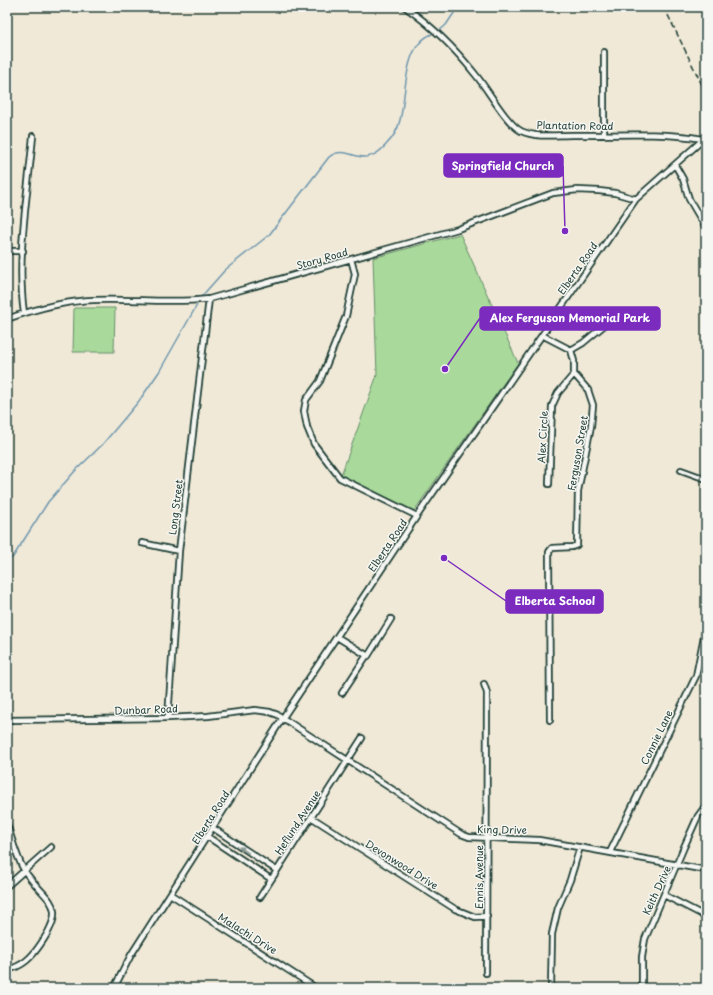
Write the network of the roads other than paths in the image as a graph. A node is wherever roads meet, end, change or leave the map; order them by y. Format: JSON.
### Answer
{"nodes":[{"id":1,"x":405,"y":7,"type":"edge"},
{"id":2,"x":604,"y":52,"type":"dead end"},
{"id":3,"x":604,"y":135,"type":"junction"},
{"id":4,"x":33,"y":136,"type":"dead end"},
{"id":5,"x":704,"y":138,"type":"edge"},
{"id":6,"x":675,"y":165,"type":"junction"},
{"id":7,"x":636,"y":199,"type":"junction"},
{"id":8,"x":706,"y":228,"type":"edge"},
{"id":9,"x":7,"y":251,"type":"edge"},
{"id":10,"x":23,"y":251,"type":"junction"},
{"id":11,"x":351,"y":260,"type":"junction"},
{"id":12,"x":208,"y":299,"type":"junction"},
{"id":13,"x":24,"y":313,"type":"junction"},
{"id":14,"x":7,"y":319,"type":"edge"},
{"id":15,"x":607,"y":323,"type":"dead end"},
{"id":16,"x":542,"y":334,"type":"junction"},
{"id":17,"x":571,"y":350,"type":"junction"},
{"id":18,"x":574,"y":374,"type":"junction"},
{"id":19,"x":681,"y":470,"type":"dead end"},
{"id":20,"x":706,"y":479,"type":"edge"},
{"id":21,"x":549,"y":484,"type":"dead end"},
{"id":22,"x":417,"y":516,"type":"junction"},
{"id":23,"x":142,"y":543,"type":"dead end"},
{"id":24,"x":179,"y":551,"type":"junction"},
{"id":25,"x":391,"y":619,"type":"dead end"},
{"id":26,"x":706,"y":626,"type":"edge"},
{"id":27,"x":337,"y":637,"type":"junction"},
{"id":28,"x":367,"y":655,"type":"junction"},
{"id":29,"x":484,"y":684,"type":"dead end"},
{"id":30,"x":342,"y":693,"type":"dead end"},
{"id":31,"x":168,"y":718,"type":"junction"},
{"id":32,"x":282,"y":719,"type":"junction"},
{"id":33,"x":7,"y":720,"type":"edge"},
{"id":34,"x":550,"y":720,"type":"dead end"},
{"id":35,"x":362,"y":738,"type":"dead end"},
{"id":36,"x":347,"y":760,"type":"junction"},
{"id":37,"x":705,"y":807,"type":"edge"},
{"id":38,"x":311,"y":817,"type":"junction"},
{"id":39,"x":7,"y":824,"type":"edge"},
{"id":40,"x":213,"y":828,"type":"junction"},
{"id":41,"x":208,"y":837,"type":"junction"},
{"id":42,"x":487,"y":839,"type":"junction"},
{"id":43,"x":51,"y":847,"type":"dead end"},
{"id":44,"x":580,"y":847,"type":"junction"},
{"id":45,"x":610,"y":852,"type":"junction"},
{"id":46,"x":678,"y":864,"type":"junction"},
{"id":47,"x":24,"y":870,"type":"junction"},
{"id":48,"x":276,"y":870,"type":"junction"},
{"id":49,"x":706,"y":870,"type":"edge"},
{"id":50,"x":271,"y":879,"type":"junction"},
{"id":51,"x":7,"y":886,"type":"edge"},
{"id":52,"x":170,"y":894,"type":"junction"},
{"id":53,"x":664,"y":895,"type":"junction"},
{"id":54,"x":260,"y":897,"type":"dead end"},
{"id":55,"x":487,"y":916,"type":"junction"},
{"id":56,"x":706,"y":919,"type":"edge"},
{"id":57,"x":7,"y":970,"type":"edge"},
{"id":58,"x":486,"y":973,"type":"dead end"},
{"id":59,"x":114,"y":988,"type":"edge"},
{"id":60,"x":316,"y":988,"type":"edge"},
{"id":61,"x":551,"y":988,"type":"edge"},
{"id":62,"x":642,"y":988,"type":"edge"}],
"edges":[{"from":1,"to":3,"type":"street","name":"Plantation Road"},
{"from":2,"to":3,"type":"street"},
{"from":3,"to":5,"type":"street","name":"Plantation Road"},
{"from":4,"to":10,"type":"street"},
{"from":5,"to":6,"type":"street","name":"Elberta Road"},
{"from":6,"to":7,"type":"street","name":"Elberta Road"},
{"from":6,"to":8,"type":"street"},
{"from":7,"to":11,"type":"street","name":"Story Road"},
{"from":7,"to":16,"type":"street","name":"Elberta Road"},
{"from":9,"to":10,"type":"street"},
{"from":10,"to":13,"type":"street"},
{"from":11,"to":12,"type":"street","name":"Story Road"},
{"from":11,"to":22,"type":"street"},
{"from":12,"to":13,"type":"street","name":"Story Road"},
{"from":12,"to":24,"type":"street","name":"Long Street"},
{"from":13,"to":14,"type":"street","name":"Story Road"},
{"from":15,"to":17,"type":"street"},
{"from":16,"to":17,"type":"street"},
{"from":16,"to":22,"type":"street","name":"Elberta Road"},
{"from":17,"to":18,"type":"street"},
{"from":18,"to":21,"type":"street","name":"Alex Circle"},
{"from":18,"to":34,"type":"street","name":"Ferguson Street"},
{"from":19,"to":20,"type":"street"},
{"from":22,"to":27,"type":"street","name":"Elberta Road"},
{"from":23,"to":24,"type":"street"},
{"from":24,"to":31,"type":"street","name":"Long Street"},
{"from":25,"to":28,"type":"street"},
{"from":26,"to":45,"type":"street","name":"Connie Lane"},
{"from":27,"to":28,"type":"street"},
{"from":27,"to":32,"type":"street","name":"Elberta Road"},
{"from":28,"to":30,"type":"street"},
{"from":29,"to":42,"type":"street","name":"Ennis Avenue"},
{"from":31,"to":32,"type":"street","name":"Dunbar Road"},
{"from":31,"to":33,"type":"street","name":"Dunbar Road"},
{"from":32,"to":36,"type":"street","name":"King Drive"},
{"from":32,"to":40,"type":"street","name":"Elberta Road"},
{"from":35,"to":36,"type":"street","name":"Heflund Avenue"},
{"from":36,"to":38,"type":"street","name":"Heflund Avenue"},
{"from":36,"to":42,"type":"street","name":"King Drive"},
{"from":37,"to":46,"type":"street","name":"Keith Drive"},
{"from":38,"to":48,"type":"street","name":"Heflund Avenue"},
{"from":38,"to":55,"type":"street","name":"Devonwood Drive"},
{"from":39,"to":47,"type":"street"},
{"from":40,"to":41,"type":"street","name":"Elberta Road"},
{"from":48,"to":40,"type":"street","name":"Heflund Avenue","one_way":true},
{"from":41,"to":50,"type":"street"},
{"from":41,"to":52,"type":"street","name":"Elberta Road"},
{"from":42,"to":44,"type":"street","name":"King Drive"},
{"from":42,"to":55,"type":"street","name":"Ennis Avenue"},
{"from":43,"to":47,"type":"street"},
{"from":44,"to":45,"type":"street","name":"King Drive"},
{"from":44,"to":61,"type":"street"},
{"from":45,"to":46,"type":"street","name":"King Drive"},
{"from":46,"to":49,"type":"street","name":"King Drive"},
{"from":46,"to":53,"type":"street","name":"Keith Drive"},
{"from":47,"to":51,"type":"street"},
{"from":47,"to":57,"type":"street"},
{"from":48,"to":50,"type":"street"},
{"from":50,"to":54,"type":"street"},
{"from":52,"to":59,"type":"street","name":"Elberta Road"},
{"from":52,"to":60,"type":"street","name":"Malachi Drive"},
{"from":53,"to":56,"type":"street"},
{"from":53,"to":62,"type":"street","name":"Keith Drive"},
{"from":55,"to":58,"type":"street","name":"Ennis Avenue"}]}
